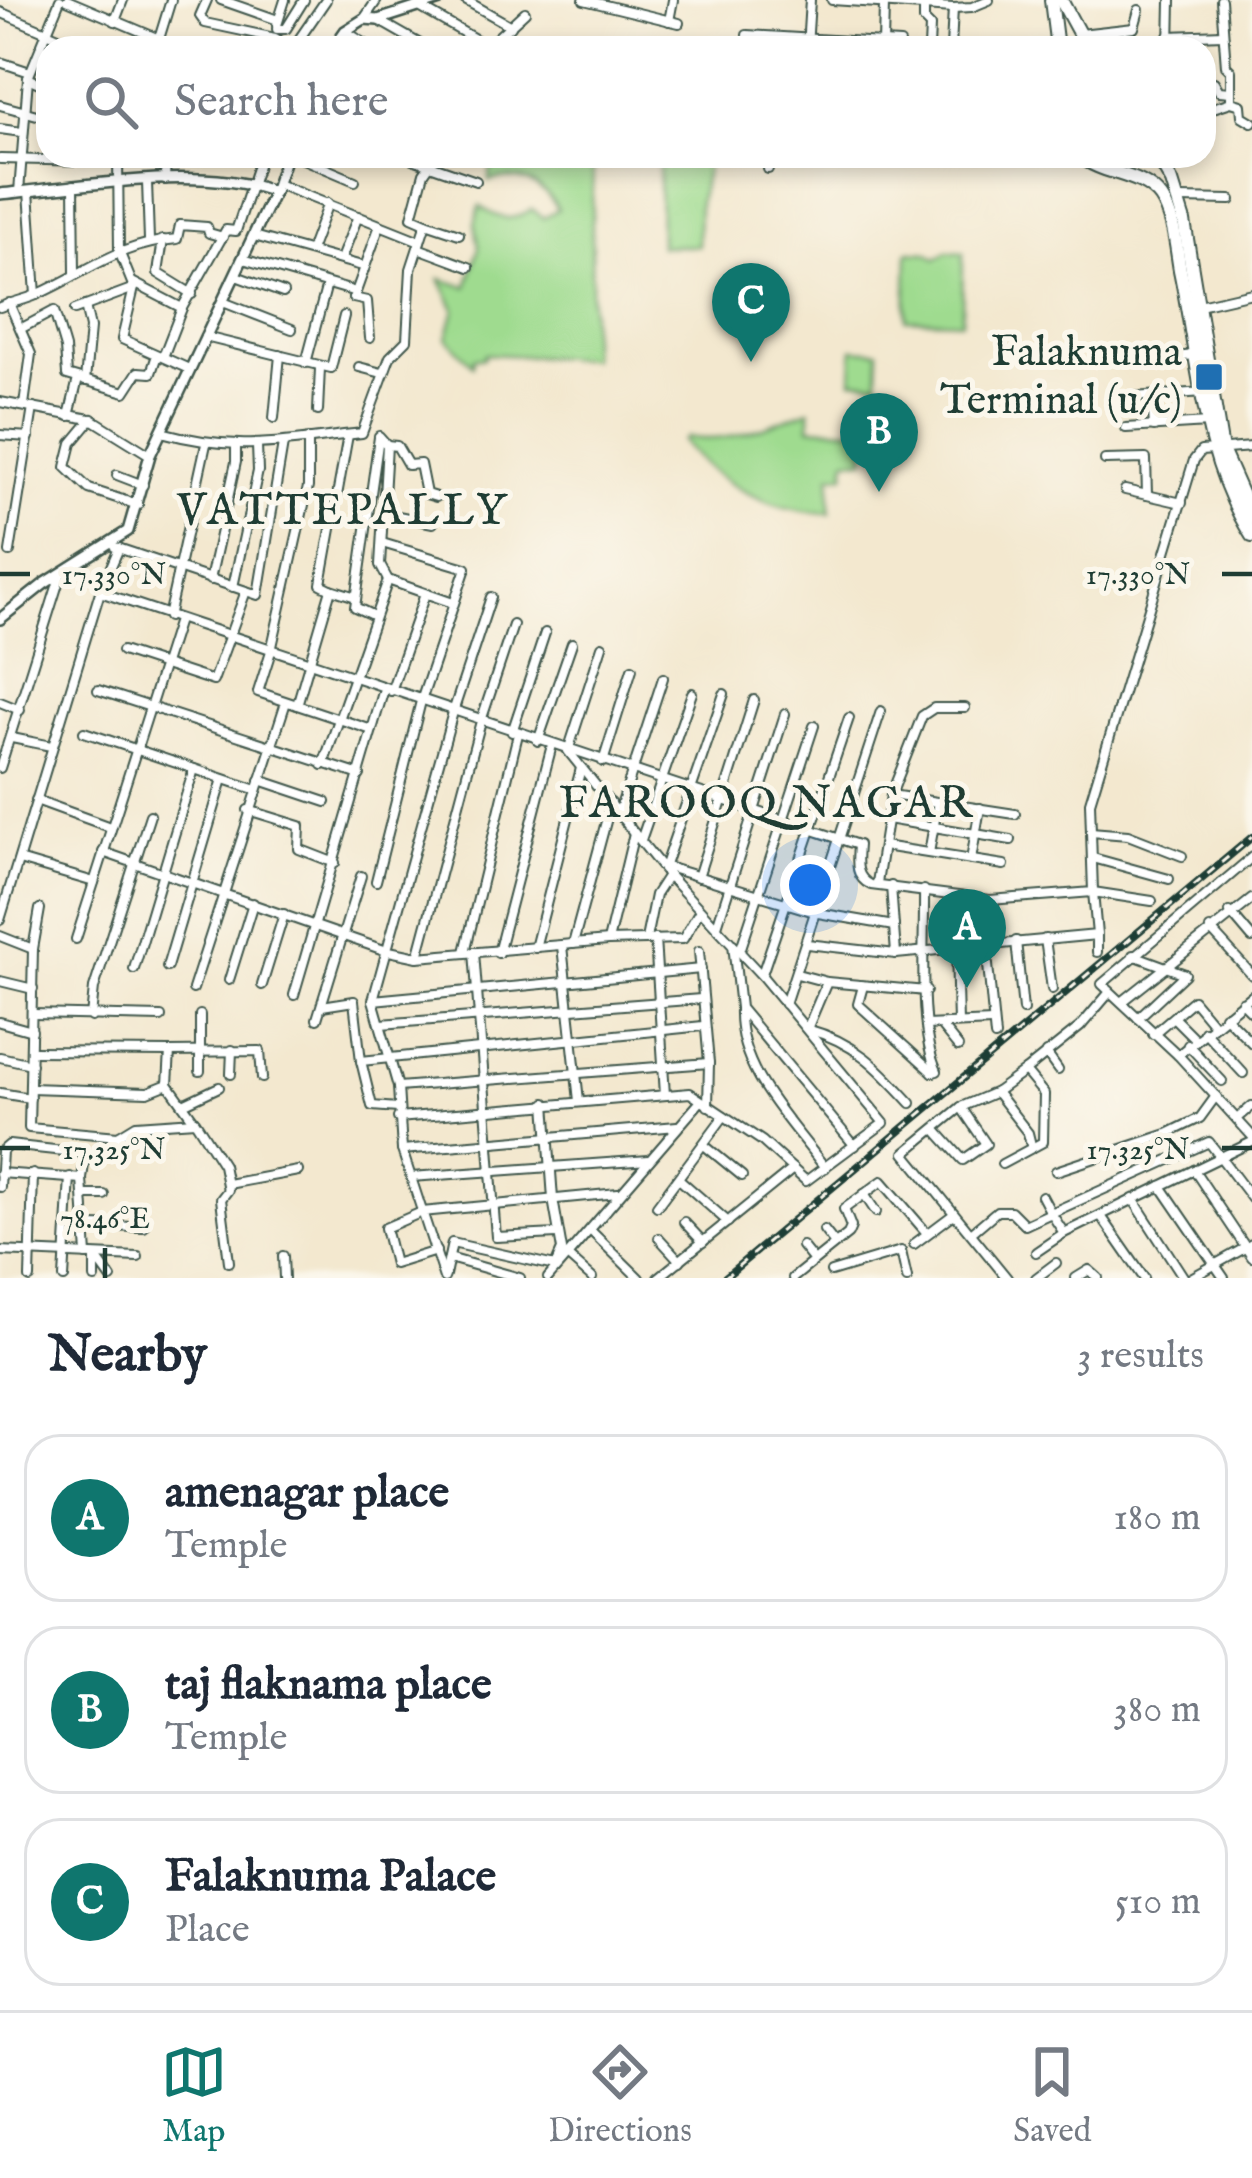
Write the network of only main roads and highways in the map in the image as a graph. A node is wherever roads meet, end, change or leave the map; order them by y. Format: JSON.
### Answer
{"nodes":[{"id":1,"x":1051,"y":0,"type":"edge"},
{"id":2,"x":1061,"y":0,"type":"edge"},
{"id":3,"x":1080,"y":34,"type":"joint"},
{"id":4,"x":1055,"y":36,"type":"edge"},
{"id":5,"x":1075,"y":36,"type":"edge"},
{"id":6,"x":1100,"y":168,"type":"edge"},
{"id":7,"x":1168,"y":168,"type":"edge"},
{"id":8,"x":1193,"y":306,"type":"junction"},
{"id":9,"x":1217,"y":450,"type":"junction"},
{"id":10,"x":1249,"y":519,"type":"edge"},
{"id":11,"x":1252,"y":536,"type":"edge"}],
"edges":[{"from":1,"to":4,"type":"highway"},
{"from":2,"to":3,"type":"highway"},
{"from":3,"to":5,"type":"highway"},
{"from":6,"to":8,"type":"highway"},
{"from":7,"to":8,"type":"highway"},
{"from":8,"to":9,"type":"highway"},
{"from":8,"to":9,"type":"highway"},
{"from":9,"to":10,"type":"highway"},
{"from":10,"to":11,"type":"highway"}]}
